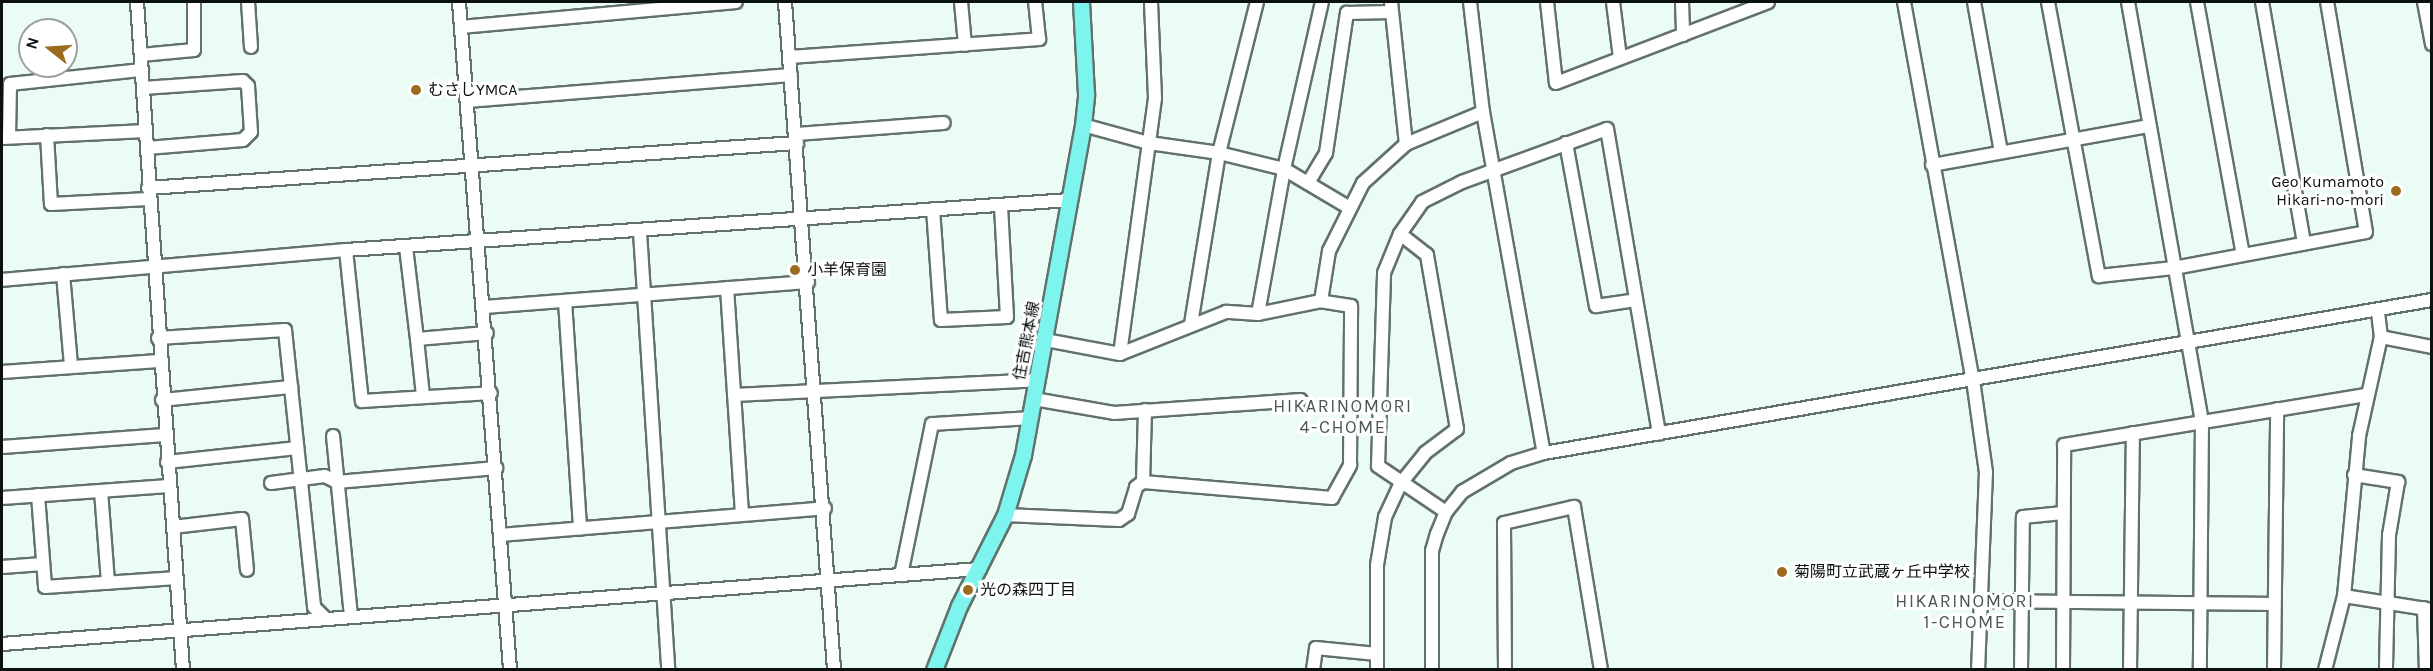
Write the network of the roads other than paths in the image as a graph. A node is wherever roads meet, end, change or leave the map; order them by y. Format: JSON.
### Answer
{"nodes":[{"id":1,"x":137,"y":2,"type":"edge"},
{"id":2,"x":194,"y":2,"type":"edge"},
{"id":3,"x":248,"y":2,"type":"edge"},
{"id":4,"x":459,"y":2,"type":"edge"},
{"id":5,"x":736,"y":2,"type":"edge"},
{"id":6,"x":785,"y":2,"type":"edge"},
{"id":7,"x":961,"y":2,"type":"edge"},
{"id":8,"x":1035,"y":2,"type":"edge"},
{"id":9,"x":1081,"y":2,"type":"edge"},
{"id":10,"x":1151,"y":2,"type":"edge"},
{"id":11,"x":1257,"y":2,"type":"edge"},
{"id":12,"x":1322,"y":2,"type":"edge"},
{"id":13,"x":1470,"y":2,"type":"edge"},
{"id":14,"x":1547,"y":2,"type":"edge"},
{"id":15,"x":1613,"y":2,"type":"edge"},
{"id":16,"x":1682,"y":2,"type":"edge"},
{"id":17,"x":1768,"y":2,"type":"edge"},
{"id":18,"x":1904,"y":2,"type":"edge"},
{"id":19,"x":1974,"y":2,"type":"edge"},
{"id":20,"x":2048,"y":2,"type":"edge"},
{"id":21,"x":2128,"y":2,"type":"edge"},
{"id":22,"x":2197,"y":2,"type":"edge"},
{"id":23,"x":2262,"y":2,"type":"edge"},
{"id":24,"x":2327,"y":2,"type":"edge"},
{"id":25,"x":2424,"y":2,"type":"edge"},
{"id":26,"x":1749,"y":6,"type":"edge"},
{"id":27,"x":1391,"y":7,"type":"edge"},
{"id":28,"x":461,"y":27,"type":"junction"},
{"id":29,"x":1683,"y":35,"type":"junction"},
{"id":30,"x":2432,"y":44,"type":"edge"},
{"id":31,"x":965,"y":45,"type":"junction"},
{"id":32,"x":251,"y":47,"type":"dead end"},
{"id":33,"x":141,"y":55,"type":"junction"},
{"id":34,"x":790,"y":57,"type":"junction"},
{"id":35,"x":1620,"y":58,"type":"junction"},
{"id":36,"x":142,"y":70,"type":"junction"},
{"id":37,"x":791,"y":75,"type":"junction"},
{"id":38,"x":143,"y":88,"type":"junction"},
{"id":39,"x":467,"y":101,"type":"junction"},
{"id":40,"x":1483,"y":112,"type":"junction"},
{"id":41,"x":944,"y":123,"type":"dead end"},
{"id":42,"x":1083,"y":125,"type":"junction"},
{"id":43,"x":2148,"y":126,"type":"junction"},
{"id":44,"x":146,"y":131,"type":"junction"},
{"id":45,"x":47,"y":135,"type":"junction"},
{"id":46,"x":5,"y":138,"type":"edge"},
{"id":47,"x":796,"y":139,"type":"junction"},
{"id":48,"x":2073,"y":141,"type":"junction"},
{"id":49,"x":1149,"y":143,"type":"junction"},
{"id":50,"x":1566,"y":143,"type":"junction"},
{"id":51,"x":1406,"y":144,"type":"junction"},
{"id":52,"x":147,"y":148,"type":"junction"},
{"id":53,"x":2001,"y":152,"type":"junction"},
{"id":54,"x":1219,"y":153,"type":"junction"},
{"id":55,"x":473,"y":164,"type":"junction"},
{"id":56,"x":1932,"y":165,"type":"junction"},
{"id":57,"x":1284,"y":169,"type":"junction"},
{"id":58,"x":1494,"y":171,"type":"junction"},
{"id":59,"x":1308,"y":183,"type":"junction"},
{"id":60,"x":148,"y":194,"type":"junction"},
{"id":61,"x":1070,"y":200,"type":"junction"},
{"id":62,"x":1001,"y":205,"type":"junction"},
{"id":63,"x":1348,"y":207,"type":"junction"},
{"id":64,"x":933,"y":209,"type":"junction"},
{"id":65,"x":803,"y":218,"type":"junction"},
{"id":66,"x":640,"y":232,"type":"junction"},
{"id":67,"x":1400,"y":234,"type":"junction"},
{"id":68,"x":479,"y":243,"type":"junction"},
{"id":69,"x":2304,"y":243,"type":"junction"},
{"id":70,"x":406,"y":247,"type":"junction"},
{"id":71,"x":346,"y":250,"type":"junction"},
{"id":72,"x":2243,"y":254,"type":"junction"},
{"id":73,"x":154,"y":266,"type":"junction"},
{"id":74,"x":2174,"y":268,"type":"junction"},
{"id":75,"x":63,"y":274,"type":"junction"},
{"id":76,"x":2,"y":280,"type":"edge"},
{"id":77,"x":808,"y":282,"type":"junction"},
{"id":78,"x":727,"y":288,"type":"junction"},
{"id":79,"x":644,"y":295,"type":"junction"},
{"id":80,"x":1636,"y":300,"type":"junction"},
{"id":81,"x":2432,"y":300,"type":"edge"},
{"id":82,"x":565,"y":301,"type":"junction"},
{"id":83,"x":1321,"y":301,"type":"junction"},
{"id":84,"x":484,"y":307,"type":"junction"},
{"id":85,"x":2378,"y":310,"type":"junction"},
{"id":86,"x":1258,"y":314,"type":"junction"},
{"id":87,"x":1191,"y":324,"type":"junction"},
{"id":88,"x":487,"y":333,"type":"junction"},
{"id":89,"x":2381,"y":336,"type":"junction"},
{"id":90,"x":158,"y":338,"type":"junction"},
{"id":91,"x":417,"y":339,"type":"junction"},
{"id":92,"x":1046,"y":340,"type":"junction"},
{"id":93,"x":2188,"y":345,"type":"junction"},
{"id":94,"x":2432,"y":347,"type":"edge"},
{"id":95,"x":1120,"y":354,"type":"junction"},
{"id":96,"x":159,"y":361,"type":"junction"},
{"id":97,"x":71,"y":366,"type":"junction"},
{"id":98,"x":2,"y":372,"type":"edge"},
{"id":99,"x":1038,"y":380,"type":"junction"},
{"id":100,"x":1973,"y":380,"type":"junction"},
{"id":101,"x":291,"y":387,"type":"junction"},
{"id":102,"x":816,"y":391,"type":"junction"},
{"id":103,"x":491,"y":393,"type":"junction"},
{"id":104,"x":734,"y":395,"type":"junction"},
{"id":105,"x":2366,"y":395,"type":"junction"},
{"id":106,"x":423,"y":396,"type":"junction"},
{"id":107,"x":1034,"y":399,"type":"junction"},
{"id":108,"x":162,"y":400,"type":"junction"},
{"id":109,"x":1301,"y":400,"type":"dead end"},
{"id":110,"x":2277,"y":409,"type":"junction"},
{"id":111,"x":1145,"y":410,"type":"junction"},
{"id":112,"x":1030,"y":418,"type":"junction"},
{"id":113,"x":2202,"y":421,"type":"junction"},
{"id":114,"x":2133,"y":433,"type":"junction"},
{"id":115,"x":1659,"y":434,"type":"junction"},
{"id":116,"x":165,"y":435,"type":"junction"},
{"id":117,"x":333,"y":436,"type":"dead end"},
{"id":118,"x":2,"y":447,"type":"edge"},
{"id":119,"x":297,"y":448,"type":"junction"},
{"id":120,"x":1545,"y":453,"type":"junction"},
{"id":121,"x":167,"y":462,"type":"junction"},
{"id":122,"x":496,"y":468,"type":"junction"},
{"id":123,"x":2354,"y":475,"type":"junction"},
{"id":124,"x":301,"y":480,"type":"junction"},
{"id":125,"x":337,"y":482,"type":"junction"},
{"id":126,"x":1143,"y":482,"type":"junction"},
{"id":127,"x":271,"y":483,"type":"dead end"},
{"id":128,"x":1401,"y":483,"type":"junction"},
{"id":129,"x":169,"y":486,"type":"junction"},
{"id":130,"x":101,"y":491,"type":"junction"},
{"id":131,"x":38,"y":495,"type":"junction"},
{"id":132,"x":2,"y":498,"type":"edge"},
{"id":133,"x":825,"y":508,"type":"junction"},
{"id":134,"x":1446,"y":512,"type":"junction"},
{"id":135,"x":2063,"y":513,"type":"junction"},
{"id":136,"x":742,"y":515,"type":"junction"},
{"id":137,"x":1005,"y":515,"type":"junction"},
{"id":138,"x":660,"y":522,"type":"junction"},
{"id":139,"x":172,"y":527,"type":"junction"},
{"id":140,"x":580,"y":529,"type":"junction"},
{"id":141,"x":500,"y":535,"type":"junction"},
{"id":142,"x":43,"y":564,"type":"junction"},
{"id":143,"x":2,"y":567,"type":"edge"},
{"id":144,"x":980,"y":568,"type":"junction"},
{"id":145,"x":247,"y":570,"type":"dead end"},
{"id":146,"x":901,"y":575,"type":"junction"},
{"id":147,"x":177,"y":578,"type":"junction"},
{"id":148,"x":830,"y":582,"type":"junction"},
{"id":149,"x":108,"y":583,"type":"junction"},
{"id":150,"x":665,"y":594,"type":"junction"},
{"id":151,"x":2343,"y":596,"type":"junction"},
{"id":152,"x":1981,"y":601,"type":"junction"},
{"id":153,"x":2023,"y":602,"type":"junction"},
{"id":154,"x":2202,"y":602,"type":"junction"},
{"id":155,"x":2385,"y":602,"type":"junction"},
{"id":156,"x":2062,"y":603,"type":"junction"},
{"id":157,"x":2131,"y":603,"type":"junction"},
{"id":158,"x":504,"y":604,"type":"junction"},
{"id":159,"x":2273,"y":604,"type":"junction"},
{"id":160,"x":2428,"y":609,"type":"edge"},
{"id":161,"x":351,"y":617,"type":"junction"},
{"id":162,"x":326,"y":619,"type":"junction"},
{"id":163,"x":181,"y":630,"type":"junction"},
{"id":164,"x":2,"y":644,"type":"edge"},
{"id":165,"x":1377,"y":654,"type":"junction"},
{"id":166,"x":183,"y":669,"type":"edge"},
{"id":167,"x":510,"y":669,"type":"edge"},
{"id":168,"x":668,"y":669,"type":"edge"},
{"id":169,"x":834,"y":669,"type":"edge"},
{"id":170,"x":934,"y":669,"type":"edge"},
{"id":171,"x":1313,"y":669,"type":"edge"},
{"id":172,"x":1377,"y":669,"type":"edge"},
{"id":173,"x":1432,"y":669,"type":"edge"},
{"id":174,"x":1505,"y":669,"type":"edge"},
{"id":175,"x":1601,"y":669,"type":"edge"},
{"id":176,"x":1978,"y":669,"type":"edge"},
{"id":177,"x":2021,"y":669,"type":"edge"},
{"id":178,"x":2063,"y":669,"type":"edge"},
{"id":179,"x":2130,"y":669,"type":"edge"},
{"id":180,"x":2200,"y":669,"type":"edge"},
{"id":181,"x":2274,"y":669,"type":"edge"},
{"id":182,"x":2325,"y":669,"type":"edge"},
{"id":183,"x":2386,"y":669,"type":"edge"},
{"id":184,"x":2426,"y":669,"type":"edge"}],
"edges":[{"from":1,"to":33,"type":"street"},
{"from":2,"to":33,"type":"street"},
{"from":3,"to":32,"type":"street"},
{"from":4,"to":28,"type":"street"},
{"from":5,"to":28,"type":"street"},
{"from":6,"to":34,"type":"street"},
{"from":7,"to":31,"type":"street"},
{"from":8,"to":31,"type":"street"},
{"from":9,"to":42,"type":"main road","name":"住吉熊本線"},
{"from":10,"to":49,"type":"street"},
{"from":11,"to":54,"type":"street"},
{"from":12,"to":57,"type":"street"},
{"from":13,"to":40,"type":"street"},
{"from":14,"to":35,"type":"street"},
{"from":15,"to":35,"type":"street"},
{"from":16,"to":29,"type":"street"},
{"from":17,"to":26,"type":"street"},
{"from":18,"to":56,"type":"street"},
{"from":19,"to":53,"type":"street"},
{"from":20,"to":48,"type":"street"},
{"from":21,"to":43,"type":"street"},
{"from":22,"to":72,"type":"street"},
{"from":23,"to":69,"type":"street"},
{"from":24,"to":69,"type":"street"},
{"from":25,"to":30,"type":"street"},
{"from":26,"to":29,"type":"street"},
{"from":27,"to":51,"type":"street"},
{"from":27,"to":59,"type":"street"},
{"from":28,"to":39,"type":"street"},
{"from":29,"to":35,"type":"street"},
{"from":31,"to":34,"type":"street"},
{"from":33,"to":36,"type":"street"},
{"from":34,"to":37,"type":"street"},
{"from":36,"to":38,"type":"street"},
{"from":36,"to":46,"type":"street"},
{"from":37,"to":39,"type":"street"},
{"from":37,"to":47,"type":"street"},
{"from":38,"to":44,"type":"street"},
{"from":38,"to":52,"type":"street"},
{"from":39,"to":55,"type":"street"},
{"from":40,"to":51,"type":"street"},
{"from":40,"to":58,"type":"street"},
{"from":41,"to":47,"type":"street"},
{"from":42,"to":49,"type":"street"},
{"from":42,"to":61,"type":"main road","name":"住吉熊本線"},
{"from":43,"to":48,"type":"street"},
{"from":43,"to":74,"type":"street"},
{"from":44,"to":45,"type":"street"},
{"from":44,"to":52,"type":"street"},
{"from":45,"to":46,"type":"street"},
{"from":45,"to":60,"type":"street"},
{"from":47,"to":55,"type":"street"},
{"from":47,"to":65,"type":"street"},
{"from":48,"to":53,"type":"street"},
{"from":48,"to":74,"type":"street"},
{"from":49,"to":54,"type":"street"},
{"from":49,"to":95,"type":"street"},
{"from":50,"to":58,"type":"street"},
{"from":50,"to":80,"type":"street"},
{"from":50,"to":80,"type":"street"},
{"from":51,"to":63,"type":"street"},
{"from":52,"to":60,"type":"street"},
{"from":53,"to":56,"type":"street"},
{"from":54,"to":57,"type":"street"},
{"from":54,"to":87,"type":"street"},
{"from":55,"to":60,"type":"street"},
{"from":55,"to":68,"type":"street"},
{"from":56,"to":100,"type":"street"},
{"from":57,"to":59,"type":"street"},
{"from":57,"to":86,"type":"street"},
{"from":58,"to":67,"type":"street"},
{"from":58,"to":120,"type":"street"},
{"from":59,"to":63,"type":"street"},
{"from":60,"to":73,"type":"street"},
{"from":61,"to":62,"type":"street"},
{"from":61,"to":92,"type":"main road","name":"住吉熊本線"},
{"from":62,"to":64,"type":"street"},
{"from":62,"to":64,"type":"street"},
{"from":63,"to":83,"type":"street"},
{"from":64,"to":65,"type":"street"},
{"from":65,"to":66,"type":"street"},
{"from":65,"to":77,"type":"street"},
{"from":66,"to":68,"type":"street"},
{"from":66,"to":79,"type":"street"},
{"from":67,"to":128,"type":"street"},
{"from":67,"to":128,"type":"street"},
{"from":68,"to":70,"type":"street"},
{"from":68,"to":84,"type":"street"},
{"from":69,"to":72,"type":"street"},
{"from":70,"to":71,"type":"street"},
{"from":70,"to":91,"type":"street"},
{"from":71,"to":73,"type":"street"},
{"from":71,"to":106,"type":"street"},
{"from":72,"to":74,"type":"street"},
{"from":73,"to":75,"type":"street"},
{"from":73,"to":90,"type":"street"},
{"from":74,"to":93,"type":"street"},
{"from":75,"to":76,"type":"street"},
{"from":75,"to":97,"type":"street"},
{"from":77,"to":78,"type":"street"},
{"from":77,"to":102,"type":"street"},
{"from":78,"to":79,"type":"street"},
{"from":78,"to":104,"type":"street"},
{"from":79,"to":82,"type":"street"},
{"from":79,"to":138,"type":"street"},
{"from":80,"to":115,"type":"street"},
{"from":81,"to":85,"type":"street"},
{"from":82,"to":84,"type":"street"},
{"from":82,"to":140,"type":"street"},
{"from":83,"to":86,"type":"street"},
{"from":83,"to":126,"type":"street"},
{"from":84,"to":88,"type":"street"},
{"from":85,"to":89,"type":"street"},
{"from":85,"to":93,"type":"street"},
{"from":86,"to":87,"type":"street"},
{"from":87,"to":95,"type":"street"},
{"from":88,"to":91,"type":"street"},
{"from":88,"to":103,"type":"street"},
{"from":89,"to":94,"type":"street"},
{"from":89,"to":105,"type":"street"},
{"from":90,"to":96,"type":"street"},
{"from":90,"to":101,"type":"street"},
{"from":91,"to":106,"type":"street"},
{"from":92,"to":95,"type":"street"},
{"from":92,"to":99,"type":"main road","name":"住吉熊本線"},
{"from":93,"to":100,"type":"street"},
{"from":93,"to":113,"type":"street"},
{"from":96,"to":97,"type":"street"},
{"from":96,"to":108,"type":"street"},
{"from":97,"to":98,"type":"street"},
{"from":99,"to":102,"type":"street"},
{"from":99,"to":107,"type":"main road","name":"住吉熊本線"},
{"from":100,"to":115,"type":"street"},
{"from":100,"to":152,"type":"street"},
{"from":101,"to":108,"type":"street"},
{"from":101,"to":119,"type":"street"},
{"from":102,"to":104,"type":"street"},
{"from":102,"to":133,"type":"street"},
{"from":103,"to":106,"type":"street"},
{"from":103,"to":122,"type":"street"},
{"from":104,"to":136,"type":"street"},
{"from":105,"to":110,"type":"street"},
{"from":105,"to":123,"type":"street"},
{"from":107,"to":111,"type":"street"},
{"from":107,"to":112,"type":"main road","name":"住吉熊本線"},
{"from":108,"to":116,"type":"street"},
{"from":109,"to":111,"type":"street"},
{"from":110,"to":113,"type":"street"},
{"from":110,"to":159,"type":"street"},
{"from":111,"to":126,"type":"street"},
{"from":112,"to":137,"type":"main road","name":"住吉熊本線"},
{"from":112,"to":146,"type":"street"},
{"from":113,"to":114,"type":"street"},
{"from":113,"to":154,"type":"street"},
{"from":114,"to":135,"type":"street"},
{"from":114,"to":157,"type":"street"},
{"from":115,"to":120,"type":"street"},
{"from":116,"to":118,"type":"street"},
{"from":116,"to":121,"type":"street"},
{"from":117,"to":125,"type":"street"},
{"from":119,"to":121,"type":"street"},
{"from":119,"to":124,"type":"street"},
{"from":120,"to":134,"type":"street"},
{"from":121,"to":129,"type":"street"},
{"from":122,"to":125,"type":"street"},
{"from":122,"to":141,"type":"street"},
{"from":123,"to":151,"type":"street"},
{"from":123,"to":155,"type":"street"},
{"from":124,"to":125,"type":"street"},
{"from":124,"to":127,"type":"street"},
{"from":124,"to":162,"type":"street"},
{"from":125,"to":161,"type":"street"},
{"from":126,"to":137,"type":"street"},
{"from":128,"to":134,"type":"street"},
{"from":128,"to":165,"type":"street"},
{"from":129,"to":130,"type":"street"},
{"from":129,"to":139,"type":"street"},
{"from":130,"to":131,"type":"street"},
{"from":130,"to":149,"type":"street"},
{"from":131,"to":132,"type":"street"},
{"from":131,"to":142,"type":"street"},
{"from":133,"to":136,"type":"street"},
{"from":133,"to":148,"type":"street"},
{"from":134,"to":173,"type":"street"},
{"from":135,"to":153,"type":"street"},
{"from":135,"to":156,"type":"street"},
{"from":136,"to":138,"type":"street"},
{"from":137,"to":144,"type":"main road","name":"住吉熊本線"},
{"from":138,"to":140,"type":"street"},
{"from":138,"to":150,"type":"street"},
{"from":139,"to":145,"type":"street"},
{"from":139,"to":147,"type":"street"},
{"from":140,"to":141,"type":"street"},
{"from":141,"to":158,"type":"street"},
{"from":142,"to":143,"type":"street"},
{"from":142,"to":149,"type":"street"},
{"from":144,"to":146,"type":"street"},
{"from":144,"to":170,"type":"main road","name":"住吉熊本線"},
{"from":146,"to":148,"type":"street"},
{"from":147,"to":149,"type":"street"},
{"from":147,"to":163,"type":"street"},
{"from":148,"to":150,"type":"street"},
{"from":148,"to":169,"type":"street"},
{"from":150,"to":158,"type":"street"},
{"from":150,"to":168,"type":"street"},
{"from":151,"to":155,"type":"street"},
{"from":151,"to":182,"type":"street"},
{"from":152,"to":153,"type":"street"},
{"from":152,"to":176,"type":"street"},
{"from":153,"to":156,"type":"street"},
{"from":153,"to":177,"type":"street"},
{"from":154,"to":157,"type":"street"},
{"from":154,"to":159,"type":"street"},
{"from":154,"to":180,"type":"street"},
{"from":155,"to":160,"type":"street"},
{"from":155,"to":183,"type":"street"},
{"from":156,"to":157,"type":"street"},
{"from":156,"to":178,"type":"street"},
{"from":157,"to":179,"type":"street"},
{"from":158,"to":161,"type":"street"},
{"from":158,"to":167,"type":"street"},
{"from":159,"to":181,"type":"street"},
{"from":160,"to":184,"type":"street"},
{"from":161,"to":162,"type":"street"},
{"from":162,"to":163,"type":"street"},
{"from":163,"to":164,"type":"street"},
{"from":163,"to":166,"type":"street"},
{"from":165,"to":171,"type":"street"},
{"from":165,"to":172,"type":"street"},
{"from":174,"to":175,"type":"street"}]}
